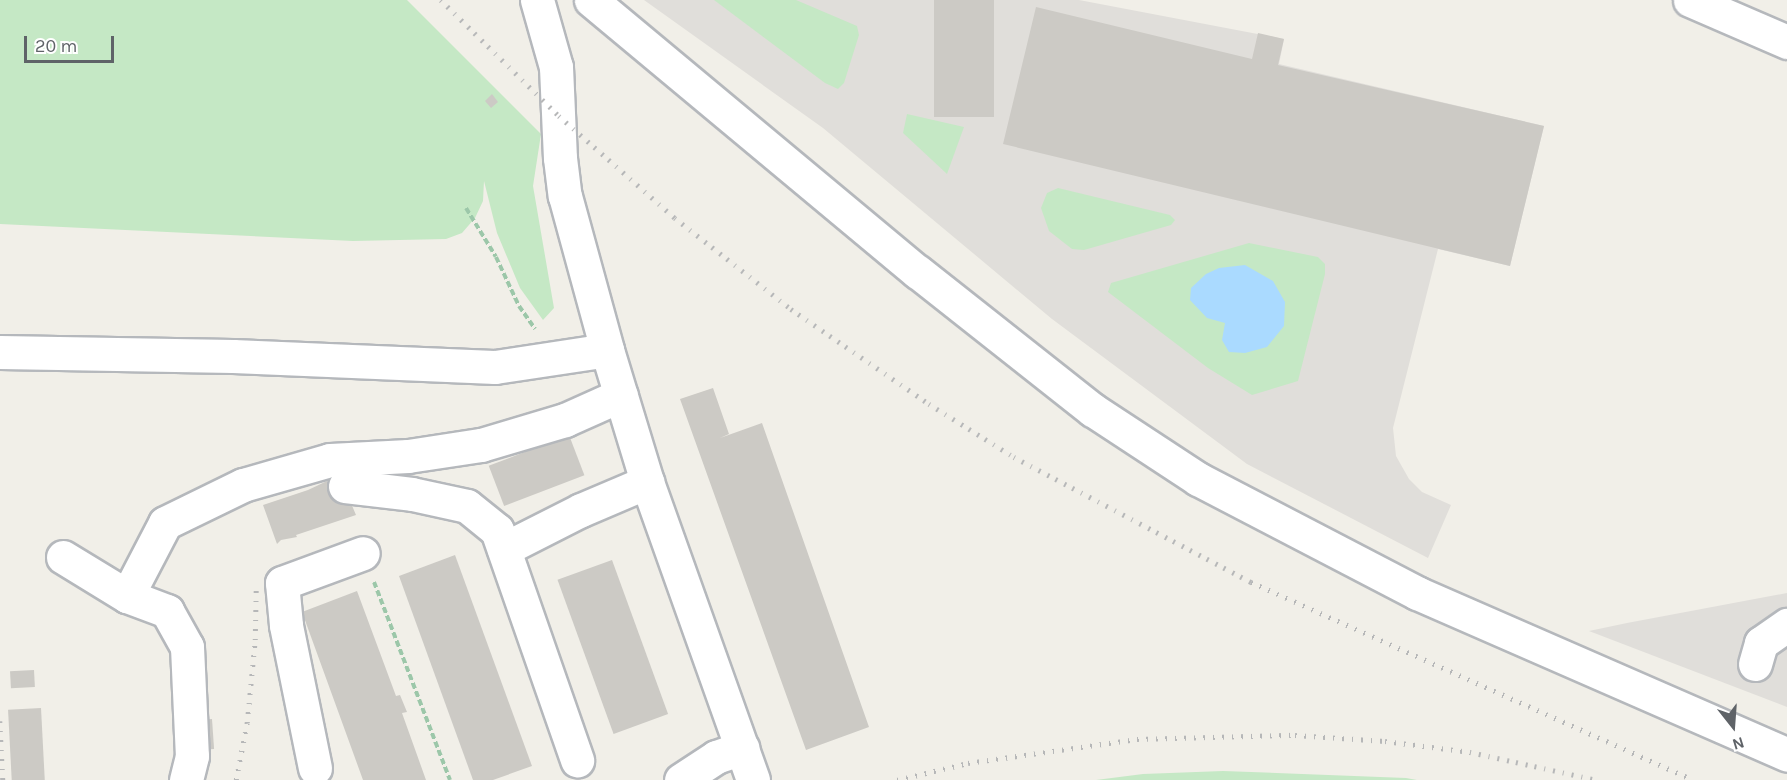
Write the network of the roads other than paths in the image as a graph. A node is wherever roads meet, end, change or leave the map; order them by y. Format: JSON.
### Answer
{"nodes":[{"id":1,"x":1690,"y":0,"type":"edge"},
{"id":2,"x":540,"y":7,"type":"edge"},
{"id":3,"x":599,"y":7,"type":"edge"},
{"id":4,"x":1787,"y":42,"type":"edge"},
{"id":5,"x":607,"y":350,"type":"junction"},
{"id":6,"x":0,"y":352,"type":"edge"},
{"id":7,"x":621,"y":395,"type":"junction"},
{"id":8,"x":647,"y":482,"type":"junction"},
{"id":9,"x":345,"y":486,"type":"dead end"},
{"id":10,"x":504,"y":549,"type":"junction"},
{"id":11,"x":363,"y":553,"type":"road end"},
{"id":12,"x":63,"y":558,"type":"dead end"},
{"id":13,"x":127,"y":596,"type":"junction"},
{"id":14,"x":1787,"y":625,"type":"edge"},
{"id":15,"x":1755,"y":664,"type":"dead end"},
{"id":16,"x":742,"y":748,"type":"junction"},
{"id":17,"x":1787,"y":755,"type":"edge"},
{"id":18,"x":577,"y":760,"type":"dead end"},
{"id":19,"x":313,"y":776,"type":"edge"},
{"id":20,"x":186,"y":780,"type":"edge"},
{"id":21,"x":681,"y":780,"type":"edge"},
{"id":22,"x":753,"y":780,"type":"edge"}],
"edges":[{"from":1,"to":4,"type":"street"},
{"from":2,"to":5,"type":"street"},
{"from":3,"to":17,"type":"street"},
{"from":5,"to":6,"type":"street"},
{"from":5,"to":7,"type":"street"},
{"from":7,"to":8,"type":"street"},
{"from":7,"to":13,"type":"street"},
{"from":8,"to":10,"type":"street"},
{"from":8,"to":16,"type":"street"},
{"from":9,"to":10,"type":"street"},
{"from":10,"to":18,"type":"street"},
{"from":11,"to":19,"type":"street"},
{"from":12,"to":13,"type":"street"},
{"from":13,"to":20,"type":"street"},
{"from":14,"to":15,"type":"street"},
{"from":16,"to":21,"type":"street"},
{"from":16,"to":22,"type":"street"}]}
